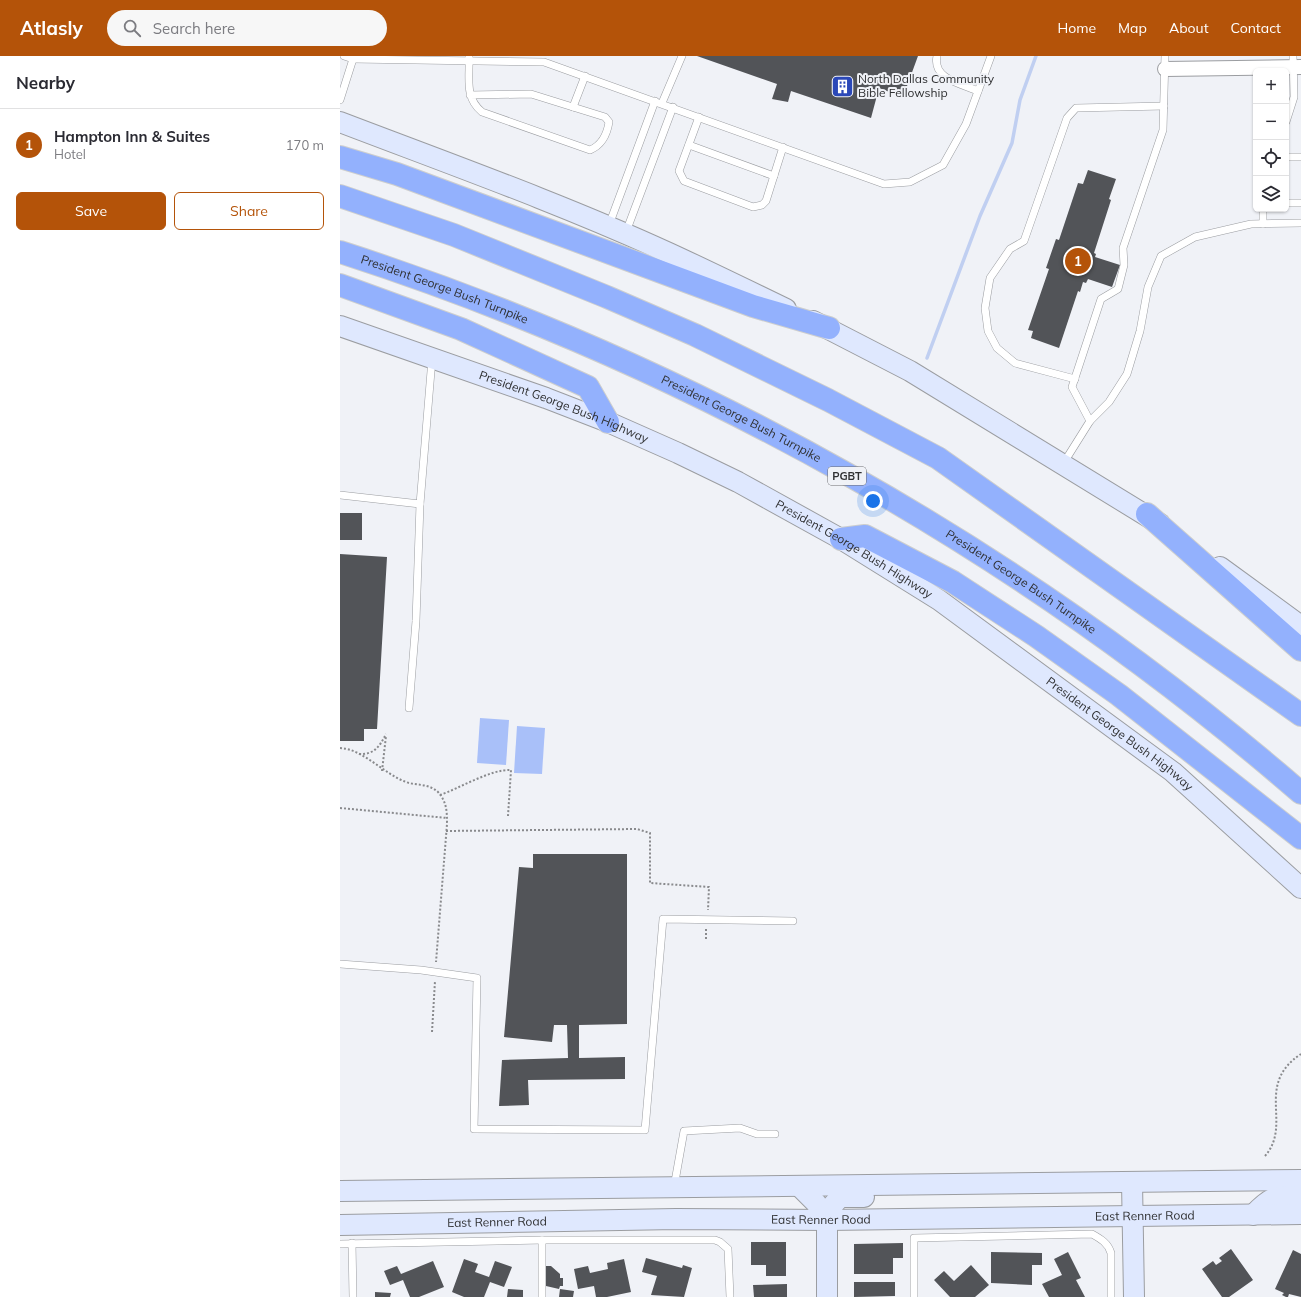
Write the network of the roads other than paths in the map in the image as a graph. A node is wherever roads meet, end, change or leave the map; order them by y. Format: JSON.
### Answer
{"nodes":[{"id":1,"x":344,"y":56,"type":"edge"},
{"id":2,"x":682,"y":56,"type":"edge"},
{"id":3,"x":937,"y":56,"type":"edge"},
{"id":4,"x":991,"y":56,"type":"edge"},
{"id":5,"x":353,"y":58,"type":"edge"},
{"id":6,"x":470,"y":58,"type":"edge"},
{"id":7,"x":544,"y":59,"type":"edge"},
{"id":8,"x":1165,"y":62,"type":"edge"},
{"id":9,"x":1296,"y":64,"type":"edge"},
{"id":10,"x":584,"y":76,"type":"junction"},
{"id":11,"x":978,"y":91,"type":"junction"},
{"id":12,"x":470,"y":95,"type":"junction"},
{"id":13,"x":340,"y":100,"type":"edge"},
{"id":14,"x":658,"y":102,"type":"junction"},
{"id":15,"x":1164,"y":106,"type":"junction"},
{"id":16,"x":573,"y":107,"type":"junction"},
{"id":17,"x":673,"y":107,"type":"junction"},
{"id":18,"x":1289,"y":113,"type":"edge"},
{"id":19,"x":699,"y":117,"type":"junction"},
{"id":20,"x":340,"y":122,"type":"edge"},
{"id":21,"x":688,"y":146,"type":"junction"},
{"id":22,"x":783,"y":147,"type":"junction"},
{"id":23,"x":340,"y":157,"type":"edge"},
{"id":24,"x":1289,"y":157,"type":"edge"},
{"id":25,"x":1301,"y":157,"type":"edge"},
{"id":26,"x":774,"y":176,"type":"junction"},
{"id":27,"x":340,"y":196,"type":"edge"},
{"id":28,"x":1289,"y":203,"type":"edge"},
{"id":29,"x":1301,"y":203,"type":"edge"},
{"id":30,"x":1263,"y":212,"type":"edge"},
{"id":31,"x":1301,"y":223,"type":"edge"},
{"id":32,"x":1263,"y":224,"type":"junction"},
{"id":33,"x":617,"y":231,"type":"junction"},
{"id":34,"x":340,"y":252,"type":"edge"},
{"id":35,"x":340,"y":286,"type":"edge"},
{"id":36,"x":340,"y":326,"type":"edge"},
{"id":37,"x":829,"y":328,"type":"junction"},
{"id":38,"x":432,"y":358,"type":"junction"},
{"id":39,"x":1075,"y":379,"type":"junction"},
{"id":40,"x":1090,"y":421,"type":"junction"},
{"id":41,"x":608,"y":422,"type":"junction"},
{"id":42,"x":1063,"y":464,"type":"junction"},
{"id":43,"x":340,"y":495,"type":"edge"},
{"id":44,"x":420,"y":504,"type":"junction"},
{"id":45,"x":1147,"y":514,"type":"junction"},
{"id":46,"x":841,"y":539,"type":"junction"},
{"id":47,"x":1301,"y":626,"type":"edge"},
{"id":48,"x":1301,"y":650,"type":"edge"},
{"id":49,"x":408,"y":708,"type":"dead end"},
{"id":50,"x":1301,"y":715,"type":"edge"},
{"id":51,"x":1301,"y":793,"type":"edge"},
{"id":52,"x":1301,"y":838,"type":"edge"},
{"id":53,"x":1301,"y":888,"type":"edge"},
{"id":54,"x":793,"y":921,"type":"dead end"},
{"id":55,"x":340,"y":964,"type":"edge"},
{"id":56,"x":776,"y":1134,"type":"dead end"},
{"id":57,"x":1301,"y":1180,"type":"edge"},
{"id":58,"x":1132,"y":1182,"type":"junction"},
{"id":59,"x":909,"y":1184,"type":"junction"},
{"id":60,"x":799,"y":1186,"type":"junction"},
{"id":61,"x":674,"y":1187,"type":"junction"},
{"id":62,"x":340,"y":1190,"type":"edge"},
{"id":63,"x":1301,"y":1196,"type":"edge"},
{"id":64,"x":1301,"y":1214,"type":"edge"},
{"id":65,"x":1253,"y":1215,"type":"junction"},
{"id":66,"x":1133,"y":1217,"type":"junction"},
{"id":67,"x":676,"y":1219,"type":"junction"},
{"id":68,"x":827,"y":1220,"type":"junction"},
{"id":69,"x":340,"y":1225,"type":"edge"},
{"id":70,"x":542,"y":1240,"type":"junction"},
{"id":71,"x":340,"y":1244,"type":"edge"},
{"id":72,"x":352,"y":1244,"type":"junction"},
{"id":73,"x":353,"y":1297,"type":"edge"},
{"id":74,"x":542,"y":1297,"type":"edge"},
{"id":75,"x":730,"y":1297,"type":"edge"},
{"id":76,"x":827,"y":1297,"type":"edge"},
{"id":77,"x":914,"y":1297,"type":"edge"},
{"id":78,"x":1111,"y":1297,"type":"edge"},
{"id":79,"x":1134,"y":1297,"type":"edge"}],
"edges":[{"from":1,"to":5,"type":"lane"},
{"from":2,"to":14,"type":"lane"},
{"from":3,"to":11,"type":"lane"},
{"from":4,"to":11,"type":"lane"},
{"from":5,"to":6,"type":"lane"},
{"from":5,"to":13,"type":"lane"},
{"from":6,"to":7,"type":"lane"},
{"from":6,"to":12,"type":"lane"},
{"from":7,"to":10,"type":"lane"},
{"from":8,"to":9,"type":"street"},
{"from":8,"to":15,"type":"lane"},
{"from":9,"to":18,"type":"lane"},
{"from":10,"to":14,"type":"lane"},
{"from":10,"to":16,"type":"lane"},
{"from":11,"to":22,"type":"lane"},
{"from":12,"to":16,"type":"lane"},
{"from":12,"to":16,"type":"lane"},
{"from":14,"to":17,"type":"lane"},
{"from":14,"to":33,"type":"lane"},
{"from":15,"to":39,"type":"lane"},
{"from":15,"to":39,"type":"lane"},
{"from":17,"to":19,"type":"lane"},
{"from":17,"to":33,"type":"lane"},
{"from":19,"to":21,"type":"lane"},
{"from":19,"to":22,"type":"lane"},
{"from":20,"to":33,"type":"main road"},
{"from":21,"to":26,"type":"lane"},
{"from":21,"to":26,"type":"lane"},
{"from":22,"to":26,"type":"lane"},
{"from":23,"to":37,"type":"highway"},
{"from":24,"to":25,"type":"lane"},
{"from":27,"to":50,"type":"highway"},
{"from":28,"to":29,"type":"lane"},
{"from":30,"to":32,"type":"lane"},
{"from":31,"to":32,"type":"lane"},
{"from":32,"to":40,"type":"lane"},
{"from":33,"to":37,"type":"main road"},
{"from":34,"to":51,"type":"highway","name":"President George Bush Turnpike","number":"PGBT"},
{"from":35,"to":41,"type":"highway"},
{"from":36,"to":38,"type":"main road","name":"President George Bush Highway"},
{"from":37,"to":42,"type":"main road"},
{"from":38,"to":41,"type":"main road","name":"President George Bush Highway"},
{"from":38,"to":44,"type":"lane"},
{"from":39,"to":40,"type":"lane"},
{"from":40,"to":42,"type":"lane"},
{"from":41,"to":46,"type":"main road","name":"President George Bush Highway"},
{"from":42,"to":45,"type":"main road"},
{"from":43,"to":44,"type":"lane"},
{"from":44,"to":49,"type":"lane"},
{"from":45,"to":47,"type":"main road"},
{"from":45,"to":48,"type":"highway"},
{"from":46,"to":52,"type":"highway"},
{"from":46,"to":53,"type":"main road","name":"President George Bush Highway"},
{"from":54,"to":55,"type":"lane"},
{"from":56,"to":61,"type":"lane"},
{"from":57,"to":58,"type":"main road"},
{"from":58,"to":59,"type":"main road"},
{"from":58,"to":66,"type":"main road"},
{"from":59,"to":60,"type":"main road"},
{"from":59,"to":68,"type":"main road"},
{"from":60,"to":61,"type":"main road"},
{"from":60,"to":68,"type":"main road"},
{"from":61,"to":62,"type":"main road"},
{"from":61,"to":67,"type":"main road"},
{"from":63,"to":65,"type":"main road"},
{"from":64,"to":65,"type":"main road","name":"East Renner Road"},
{"from":65,"to":66,"type":"main road","name":"East Renner Road"},
{"from":66,"to":68,"type":"main road","name":"East Renner Road"},
{"from":66,"to":79,"type":"main road"},
{"from":67,"to":68,"type":"main road","name":"East Renner Road"},
{"from":67,"to":69,"type":"main road","name":"East Renner Road"},
{"from":68,"to":76,"type":"main road"},
{"from":70,"to":72,"type":"lane"},
{"from":70,"to":74,"type":"lane"},
{"from":70,"to":75,"type":"lane"},
{"from":71,"to":72,"type":"lane"},
{"from":72,"to":73,"type":"lane"},
{"from":77,"to":78,"type":"lane"}]}
